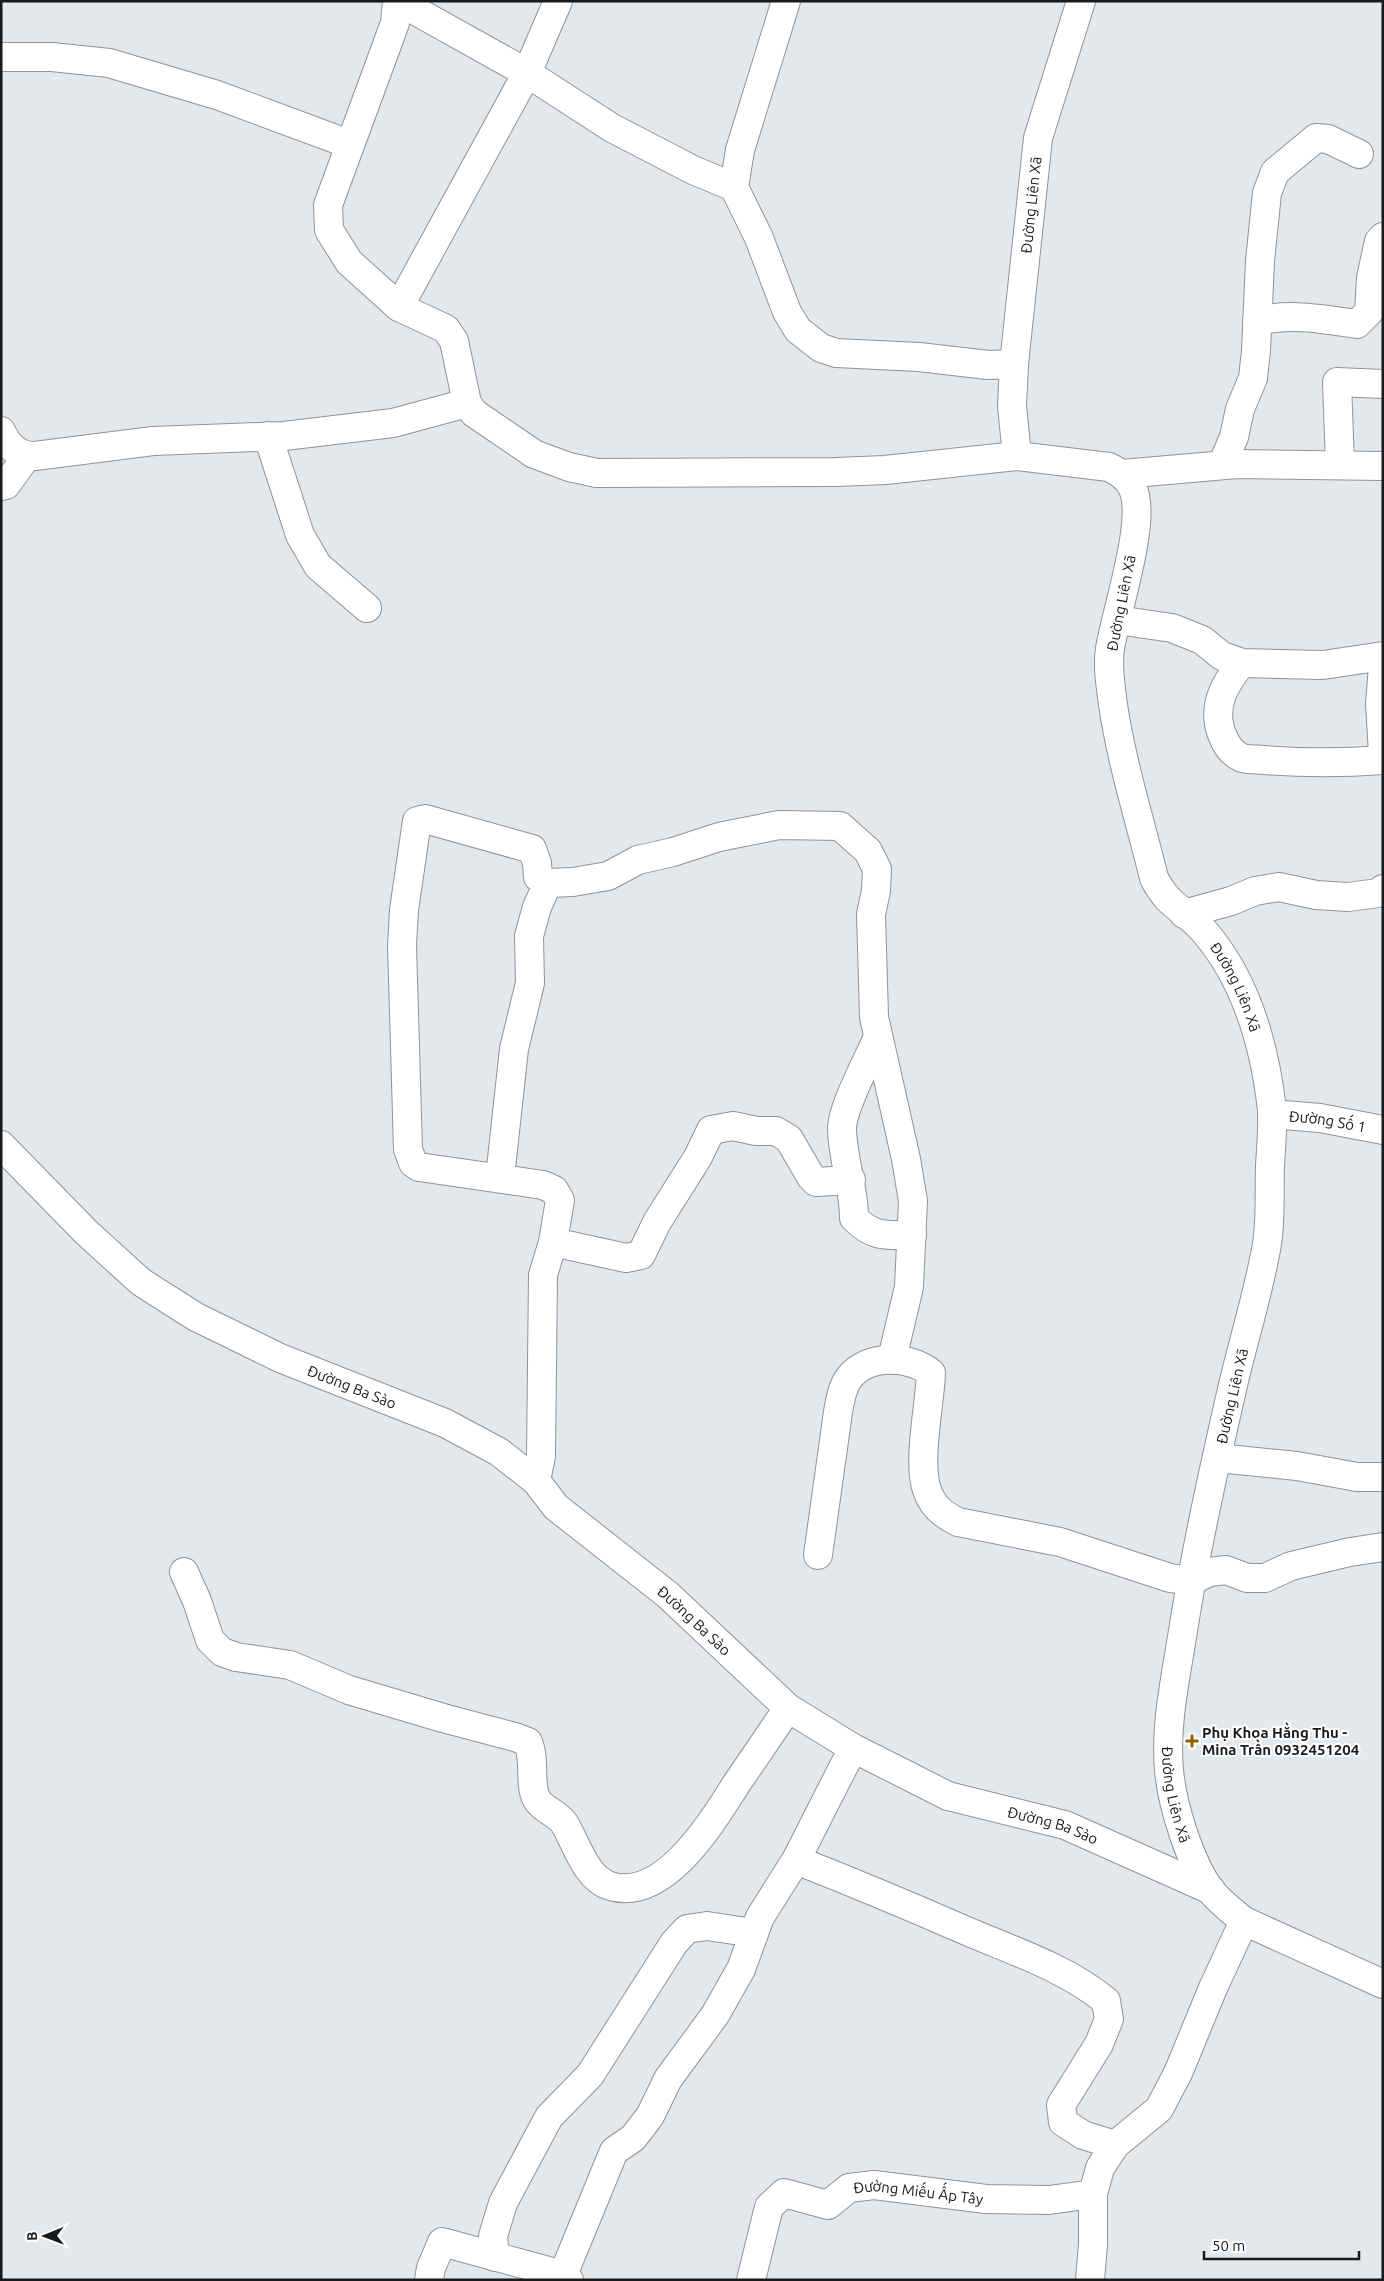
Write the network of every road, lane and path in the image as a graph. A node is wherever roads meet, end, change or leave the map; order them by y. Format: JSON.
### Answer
{"nodes":[{"id":1,"x":398,"y":1,"type":"edge"},
{"id":2,"x":558,"y":1,"type":"edge"},
{"id":3,"x":786,"y":1,"type":"edge"},
{"id":4,"x":1081,"y":1,"type":"edge"},
{"id":5,"x":1,"y":57,"type":"edge"},
{"id":6,"x":527,"y":73,"type":"junction"},
{"id":7,"x":349,"y":144,"type":"junction"},
{"id":8,"x":1359,"y":154,"type":"dead end"},
{"id":9,"x":734,"y":188,"type":"junction"},
{"id":10,"x":1383,"y":237,"type":"edge"},
{"id":11,"x":399,"y":307,"type":"junction"},
{"id":12,"x":1257,"y":321,"type":"junction"},
{"id":13,"x":1014,"y":364,"type":"junction"},
{"id":14,"x":1383,"y":384,"type":"edge"},
{"id":15,"x":467,"y":403,"type":"junction"},
{"id":16,"x":1,"y":431,"type":"edge"},
{"id":17,"x":268,"y":436,"type":"junction"},
{"id":18,"x":26,"y":456,"type":"junction"},
{"id":19,"x":1016,"y":456,"type":"junction"},
{"id":20,"x":1222,"y":465,"type":"junction"},
{"id":21,"x":1340,"y":465,"type":"junction"},
{"id":22,"x":1383,"y":466,"type":"edge"},
{"id":23,"x":1122,"y":474,"type":"junction"},
{"id":24,"x":1,"y":486,"type":"edge"},
{"id":25,"x":367,"y":608,"type":"dead end"},
{"id":26,"x":1116,"y":620,"type":"junction"},
{"id":27,"x":1383,"y":656,"type":"edge"},
{"id":28,"x":1242,"y":663,"type":"junction"},
{"id":29,"x":1383,"y":666,"type":"edge"},
{"id":30,"x":1383,"y":754,"type":"edge"},
{"id":31,"x":1383,"y":760,"type":"edge"},
{"id":32,"x":548,"y":883,"type":"junction"},
{"id":33,"x":1383,"y":889,"type":"edge"},
{"id":34,"x":1184,"y":914,"type":"junction"},
{"id":35,"x":878,"y":1037,"type":"junction"},
{"id":36,"x":1272,"y":1114,"type":"junction"},
{"id":37,"x":1383,"y":1130,"type":"edge"},
{"id":38,"x":1,"y":1145,"type":"edge"},
{"id":39,"x":500,"y":1177,"type":"junction"},
{"id":40,"x":851,"y":1180,"type":"junction"},
{"id":41,"x":912,"y":1234,"type":"junction"},
{"id":42,"x":553,"y":1242,"type":"junction"},
{"id":43,"x":892,"y":1359,"type":"junction"},
{"id":44,"x":1218,"y":1458,"type":"junction"},
{"id":45,"x":1383,"y":1477,"type":"edge"},
{"id":46,"x":536,"y":1481,"type":"junction"},
{"id":47,"x":1383,"y":1547,"type":"edge"},
{"id":48,"x":818,"y":1555,"type":"dead end"},
{"id":49,"x":184,"y":1572,"type":"dead end"},
{"id":50,"x":1191,"y":1581,"type":"junction"},
{"id":51,"x":788,"y":1708,"type":"junction"},
{"id":52,"x":854,"y":1748,"type":"junction"},
{"id":53,"x":796,"y":1860,"type":"junction"},
{"id":54,"x":1211,"y":1890,"type":"junction"},
{"id":55,"x":1244,"y":1921,"type":"junction"},
{"id":56,"x":754,"y":1933,"type":"junction"},
{"id":57,"x":1383,"y":1984,"type":"edge"},
{"id":58,"x":1115,"y":2145,"type":"junction"},
{"id":59,"x":1093,"y":2194,"type":"junction"},
{"id":60,"x":495,"y":2256,"type":"junction"},
{"id":61,"x":566,"y":2277,"type":"edge"},
{"id":62,"x":430,"y":2280,"type":"edge"},
{"id":63,"x":751,"y":2280,"type":"edge"},
{"id":64,"x":1090,"y":2280,"type":"edge"}],
"edges":[{"from":1,"to":6,"type":"street"},
{"from":1,"to":7,"type":"street"},
{"from":2,"to":6,"type":"street"},
{"from":3,"to":9,"type":"street"},
{"from":4,"to":13,"type":"street","name":"Đường Liên Xã"},
{"from":5,"to":7,"type":"street"},
{"from":6,"to":9,"type":"street"},
{"from":6,"to":11,"type":"street"},
{"from":7,"to":11,"type":"street"},
{"from":8,"to":12,"type":"street"},
{"from":9,"to":13,"type":"street"},
{"from":10,"to":12,"type":"street"},
{"from":11,"to":15,"type":"street"},
{"from":12,"to":20,"type":"street"},
{"from":13,"to":19,"type":"street","name":"Đường Liên Xã"},
{"from":14,"to":21,"type":"street"},
{"from":15,"to":17,"type":"street"},
{"from":15,"to":19,"type":"street"},
{"from":16,"to":18,"type":"street"},
{"from":17,"to":18,"type":"street"},
{"from":17,"to":25,"type":"street"},
{"from":18,"to":24,"type":"street"},
{"from":19,"to":23,"type":"street"},
{"from":20,"to":21,"type":"street"},
{"from":20,"to":23,"type":"street"},
{"from":21,"to":22,"type":"street"},
{"from":23,"to":26,"type":"street","name":"Đường Liên Xã"},
{"from":26,"to":28,"type":"street"},
{"from":26,"to":34,"type":"street","name":"Đường Liên Xã"},
{"from":27,"to":28,"type":"street"},
{"from":28,"to":31,"type":"street"},
{"from":29,"to":30,"type":"street"},
{"from":32,"to":35,"type":"street"},
{"from":32,"to":39,"type":"street"},
{"from":32,"to":39,"type":"street"},
{"from":33,"to":34,"type":"street"},
{"from":34,"to":36,"type":"street","name":"Đường Liên Xã"},
{"from":35,"to":40,"type":"street"},
{"from":35,"to":41,"type":"street"},
{"from":36,"to":37,"type":"street","name":"Đường Số 1"},
{"from":36,"to":44,"type":"street","name":"Đường Liên Xã"},
{"from":38,"to":46,"type":"street","name":"Đường Ba Sào"},
{"from":39,"to":42,"type":"street"},
{"from":40,"to":41,"type":"street"},
{"from":40,"to":42,"type":"street"},
{"from":41,"to":43,"type":"street"},
{"from":42,"to":46,"type":"street"},
{"from":43,"to":48,"type":"street"},
{"from":43,"to":50,"type":"street"},
{"from":44,"to":45,"type":"street"},
{"from":44,"to":50,"type":"street","name":"Đường Liên Xã"},
{"from":46,"to":51,"type":"street","name":"Đường Ba Sào"},
{"from":47,"to":50,"type":"street"},
{"from":49,"to":51,"type":"street"},
{"from":50,"to":54,"type":"street","name":"Đường Liên Xã"},
{"from":51,"to":52,"type":"street","name":"Đường Ba Sào"},
{"from":52,"to":53,"type":"street"},
{"from":52,"to":54,"type":"street","name":"Đường Ba Sào"},
{"from":53,"to":56,"type":"street"},
{"from":53,"to":58,"type":"street"},
{"from":54,"to":55,"type":"street","name":"Đường Liên Xã"},
{"from":55,"to":57,"type":"street","name":"Đường Liên Xã"},
{"from":55,"to":58,"type":"street"},
{"from":56,"to":60,"type":"street"},
{"from":56,"to":61,"type":"street"},
{"from":58,"to":59,"type":"street"},
{"from":59,"to":63,"type":"street","name":"Đường Miếu Ấp Tây"},
{"from":59,"to":64,"type":"street"},
{"from":60,"to":61,"type":"street"},
{"from":60,"to":62,"type":"street"}]}
